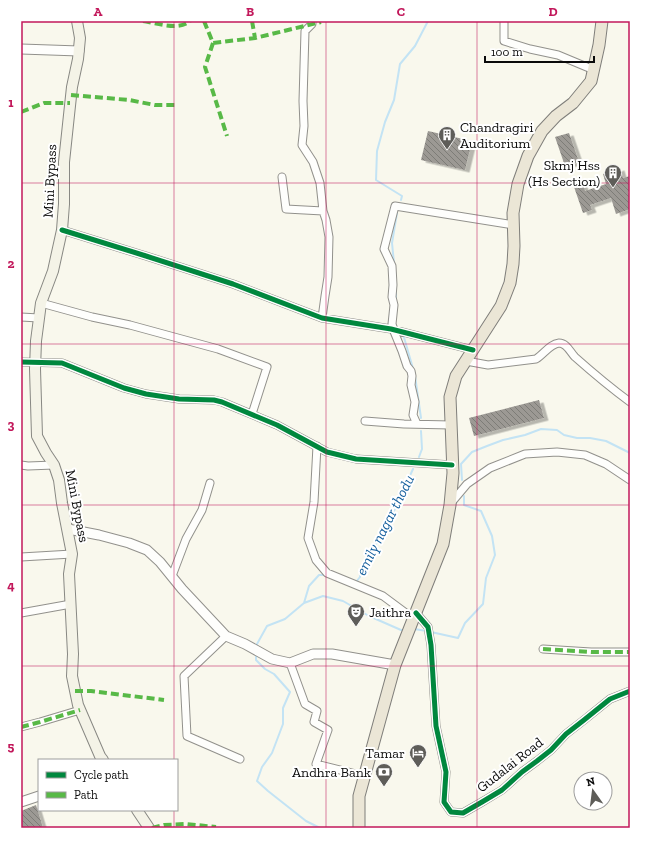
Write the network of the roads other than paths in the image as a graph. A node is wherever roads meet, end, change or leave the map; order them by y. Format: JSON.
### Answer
{"nodes":[{"id":1,"x":77,"y":21,"type":"edge"},
{"id":2,"x":312,"y":21,"type":"edge"},
{"id":3,"x":504,"y":21,"type":"edge"},
{"id":4,"x":602,"y":21,"type":"edge"},
{"id":5,"x":21,"y":50,"type":"edge"},
{"id":6,"x":79,"y":51,"type":"junction"},
{"id":7,"x":594,"y":70,"type":"junction"},
{"id":8,"x":282,"y":177,"type":"dead end"},
{"id":9,"x":323,"y":211,"type":"junction"},
{"id":10,"x":514,"y":225,"type":"junction"},
{"id":11,"x":62,"y":230,"type":"junction"},
{"id":12,"x":42,"y":303,"type":"junction"},
{"id":13,"x":21,"y":317,"type":"edge"},
{"id":14,"x":39,"y":318,"type":"junction"},
{"id":15,"x":322,"y":318,"type":"junction"},
{"id":16,"x":394,"y":330,"type":"junction"},
{"id":17,"x":473,"y":350,"type":"junction"},
{"id":18,"x":466,"y":361,"type":"junction"},
{"id":19,"x":21,"y":362,"type":"edge"},
{"id":20,"x":35,"y":362,"type":"junction"},
{"id":21,"x":630,"y":402,"type":"edge"},
{"id":22,"x":252,"y":414,"type":"junction"},
{"id":23,"x":365,"y":421,"type":"dead end"},
{"id":24,"x":416,"y":424,"type":"junction"},
{"id":25,"x":451,"y":425,"type":"junction"},
{"id":26,"x":317,"y":446,"type":"junction"},
{"id":27,"x":21,"y":465,"type":"edge"},
{"id":28,"x":54,"y":465,"type":"junction"},
{"id":29,"x":452,"y":465,"type":"junction"},
{"id":30,"x":630,"y":480,"type":"edge"},
{"id":31,"x":210,"y":483,"type":"dead end"},
{"id":32,"x":450,"y":505,"type":"junction"},
{"id":33,"x":68,"y":530,"type":"junction"},
{"id":34,"x":72,"y":554,"type":"junction"},
{"id":35,"x":21,"y":557,"type":"edge"},
{"id":36,"x":172,"y":576,"type":"junction"},
{"id":37,"x":71,"y":604,"type":"junction"},
{"id":38,"x":21,"y":613,"type":"edge"},
{"id":39,"x":412,"y":623,"type":"junction"},
{"id":40,"x":226,"y":636,"type":"junction"},
{"id":41,"x":543,"y":649,"type":"dead end"},
{"id":42,"x":630,"y":652,"type":"edge"},
{"id":43,"x":290,"y":663,"type":"junction"},
{"id":44,"x":395,"y":665,"type":"junction"},
{"id":45,"x":630,"y":690,"type":"edge"},
{"id":46,"x":80,"y":710,"type":"junction"},
{"id":47,"x":21,"y":727,"type":"edge"},
{"id":48,"x":102,"y":759,"type":"edge"},
{"id":49,"x":240,"y":759,"type":"dead end"},
{"id":50,"x":364,"y":776,"type":"junction"},
{"id":51,"x":38,"y":796,"type":"edge"},
{"id":52,"x":21,"y":802,"type":"edge"},
{"id":53,"x":138,"y":811,"type":"edge"},
{"id":54,"x":149,"y":828,"type":"edge"},
{"id":55,"x":359,"y":828,"type":"edge"}],
"edges":[{"from":1,"to":6,"type":"main road","name":"Mini Bypass"},
{"from":2,"to":9,"type":"street"},
{"from":3,"to":7,"type":"street"},
{"from":4,"to":7,"type":"main road"},
{"from":5,"to":6,"type":"street"},
{"from":6,"to":11,"type":"main road","name":"Mini Bypass"},
{"from":7,"to":10,"type":"main road"},
{"from":8,"to":9,"type":"street"},
{"from":9,"to":15,"type":"street"},
{"from":10,"to":16,"type":"street"},
{"from":10,"to":17,"type":"main road"},
{"from":11,"to":12,"type":"main road","name":"Mini Bypass"},
{"from":11,"to":15,"type":"street"},
{"from":12,"to":14,"type":"main road","name":"Mini Bypass"},
{"from":12,"to":22,"type":"street"},
{"from":13,"to":14,"type":"street"},
{"from":14,"to":20,"type":"main road","name":"Mini Bypass"},
{"from":15,"to":16,"type":"street"},
{"from":16,"to":17,"type":"street"},
{"from":16,"to":24,"type":"street"},
{"from":17,"to":18,"type":"main road"},
{"from":18,"to":21,"type":"street"},
{"from":18,"to":25,"type":"main road"},
{"from":19,"to":20,"type":"street"},
{"from":20,"to":22,"type":"street"},
{"from":20,"to":28,"type":"main road","name":"Mini Bypass"},
{"from":22,"to":26,"type":"street"},
{"from":23,"to":24,"type":"street"},
{"from":24,"to":25,"type":"street"},
{"from":25,"to":29,"type":"main road"},
{"from":26,"to":29,"type":"street"},
{"from":26,"to":39,"type":"street"},
{"from":27,"to":28,"type":"street"},
{"from":28,"to":33,"type":"main road","name":"Mini Bypass"},
{"from":29,"to":32,"type":"main road"},
{"from":30,"to":32,"type":"street"},
{"from":31,"to":36,"type":"street"},
{"from":32,"to":39,"type":"main road"},
{"from":33,"to":34,"type":"main road","name":"Mini Bypass"},
{"from":33,"to":36,"type":"street"},
{"from":34,"to":35,"type":"street"},
{"from":34,"to":37,"type":"main road","name":"Mini Bypass"},
{"from":36,"to":40,"type":"street"},
{"from":37,"to":38,"type":"street"},
{"from":37,"to":46,"type":"main road","name":"Mini Bypass"},
{"from":39,"to":44,"type":"main road"},
{"from":39,"to":45,"type":"street","name":"Gudalai Road"},
{"from":40,"to":43,"type":"street"},
{"from":40,"to":49,"type":"street"},
{"from":41,"to":42,"type":"street"},
{"from":43,"to":44,"type":"street"},
{"from":43,"to":50,"type":"street"},
{"from":44,"to":50,"type":"main road"},
{"from":46,"to":47,"type":"street"},
{"from":46,"to":48,"type":"main road","name":"Mini Bypass"},
{"from":50,"to":55,"type":"main road"},
{"from":51,"to":52,"type":"street"},
{"from":53,"to":54,"type":"main road"}]}
